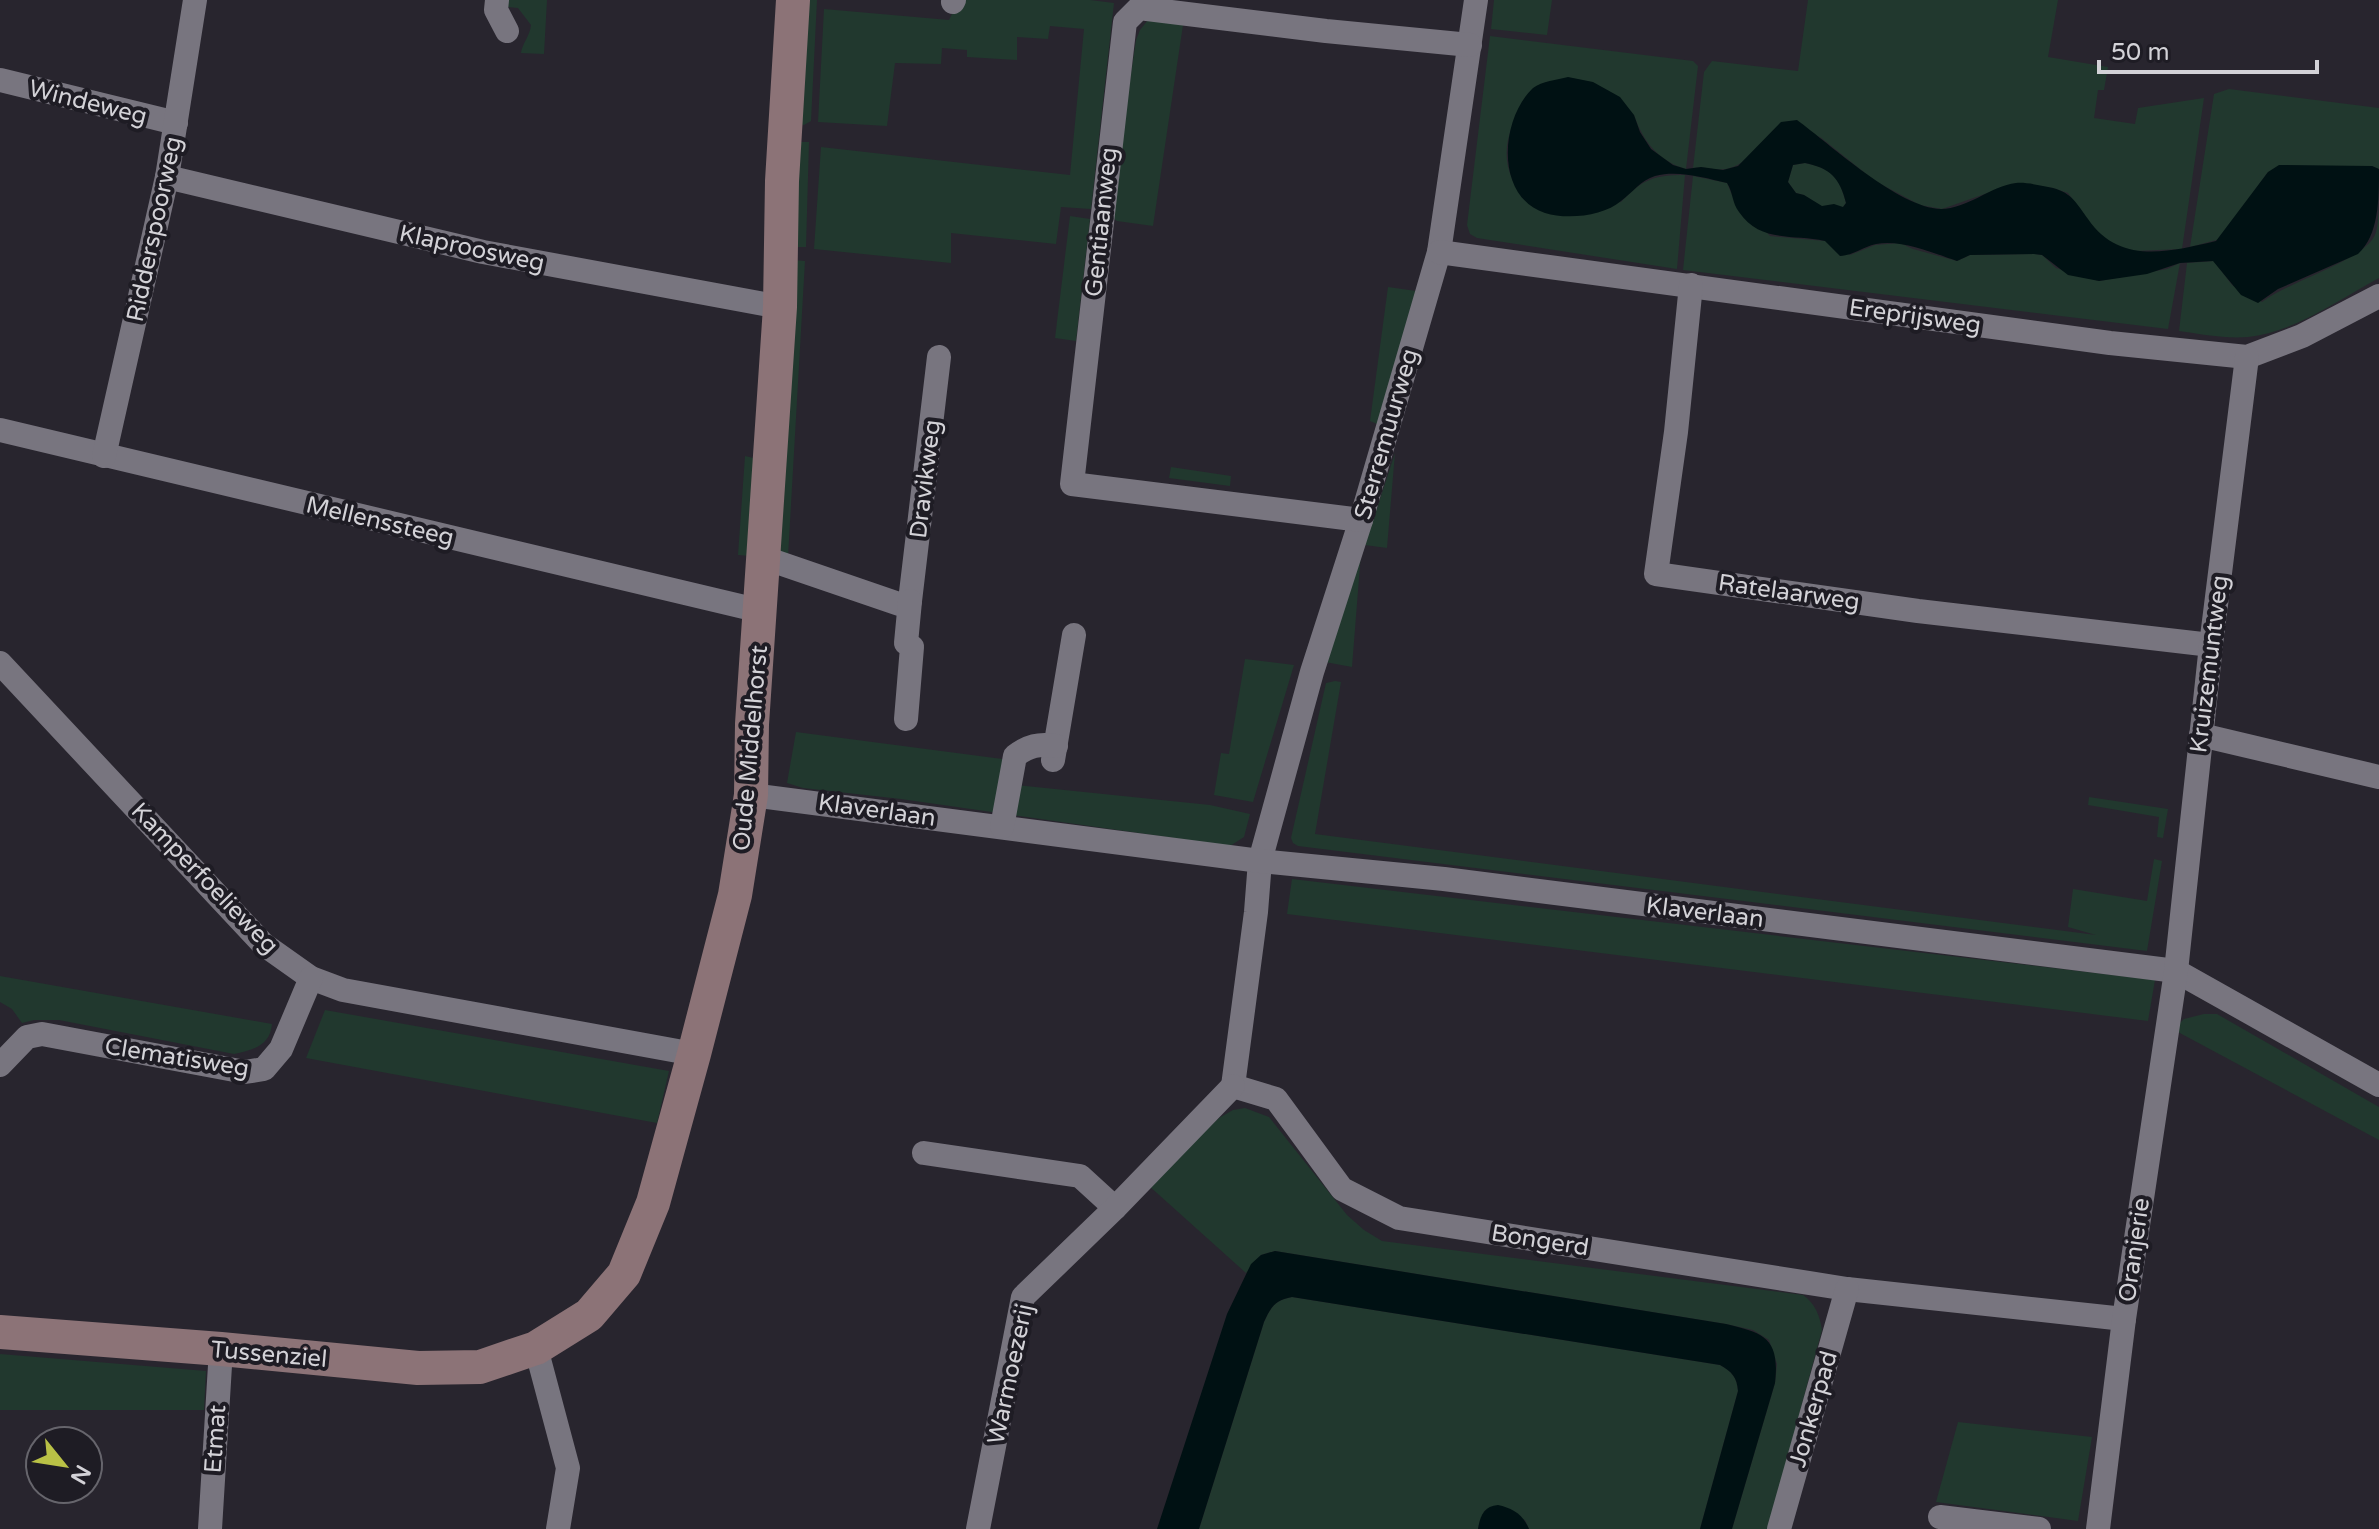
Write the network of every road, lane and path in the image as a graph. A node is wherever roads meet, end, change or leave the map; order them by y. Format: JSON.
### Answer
{"nodes":[{"id":1,"x":195,"y":0,"type":"edge"},
{"id":2,"x":497,"y":0,"type":"edge"},
{"id":3,"x":793,"y":0,"type":"edge"},
{"id":4,"x":1476,"y":0,"type":"edge"},
{"id":5,"x":507,"y":31,"type":"dead end"},
{"id":6,"x":1470,"y":45,"type":"junction"},
{"id":7,"x":0,"y":80,"type":"edge"},
{"id":8,"x":176,"y":123,"type":"junction"},
{"id":9,"x":167,"y":177,"type":"junction"},
{"id":10,"x":1439,"y":252,"type":"junction"},
{"id":11,"x":1691,"y":285,"type":"junction"},
{"id":12,"x":2379,"y":296,"type":"edge"},
{"id":13,"x":780,"y":307,"type":"junction"},
{"id":14,"x":939,"y":357,"type":"dead end"},
{"id":15,"x":2247,"y":357,"type":"junction"},
{"id":16,"x":0,"y":430,"type":"edge"},
{"id":17,"x":104,"y":456,"type":"junction"},
{"id":18,"x":1361,"y":520,"type":"junction"},
{"id":19,"x":765,"y":558,"type":"junction"},
{"id":20,"x":910,"y":601,"type":"junction"},
{"id":21,"x":761,"y":611,"type":"junction"},
{"id":22,"x":1074,"y":635,"type":"dead end"},
{"id":23,"x":2211,"y":645,"type":"junction"},
{"id":24,"x":0,"y":663,"type":"edge"},
{"id":25,"x":906,"y":719,"type":"dead end"},
{"id":26,"x":2201,"y":735,"type":"junction"},
{"id":27,"x":2379,"y":777,"type":"edge"},
{"id":28,"x":751,"y":795,"type":"junction"},
{"id":29,"x":1002,"y":827,"type":"junction"},
{"id":30,"x":1260,"y":861,"type":"junction"},
{"id":31,"x":2176,"y":971,"type":"junction"},
{"id":32,"x":311,"y":978,"type":"junction"},
{"id":33,"x":694,"y":1054,"type":"junction"},
{"id":34,"x":0,"y":1065,"type":"edge"},
{"id":35,"x":2379,"y":1085,"type":"edge"},
{"id":36,"x":1233,"y":1086,"type":"junction"},
{"id":37,"x":924,"y":1153,"type":"dead end"},
{"id":38,"x":1115,"y":1208,"type":"junction"},
{"id":39,"x":1847,"y":1289,"type":"junction"},
{"id":40,"x":2124,"y":1319,"type":"junction"},
{"id":41,"x":0,"y":1332,"type":"edge"},
{"id":42,"x":536,"y":1348,"type":"junction"},
{"id":43,"x":221,"y":1349,"type":"junction"},
{"id":44,"x":1940,"y":1517,"type":"dead end"},
{"id":45,"x":210,"y":1529,"type":"edge"},
{"id":46,"x":558,"y":1529,"type":"edge"},
{"id":47,"x":978,"y":1529,"type":"edge"},
{"id":48,"x":1779,"y":1529,"type":"edge"},
{"id":49,"x":2039,"y":1529,"type":"edge"},
{"id":50,"x":2098,"y":1529,"type":"edge"}],
"edges":[{"from":1,"to":8,"type":"street","name":"Ridderspoorweg"},
{"from":2,"to":5,"type":"street"},
{"from":3,"to":13,"type":"street","name":"Oude Middelhorst"},
{"from":4,"to":6,"type":"street","name":"Sterremuurweg"},
{"from":6,"to":10,"type":"street","name":"Sterremuurweg"},
{"from":6,"to":18,"type":"street","name":"Gentiaanweg"},
{"from":7,"to":8,"type":"street","name":"Windeweg"},
{"from":8,"to":9,"type":"street","name":"Ridderspoorweg"},
{"from":9,"to":13,"type":"street","name":"Klaproosweg"},
{"from":9,"to":17,"type":"street","name":"Ridderspoorweg"},
{"from":10,"to":11,"type":"street","name":"Ereprijsweg"},
{"from":10,"to":18,"type":"street","name":"Sterremuurweg"},
{"from":11,"to":15,"type":"street","name":"Ereprijsweg"},
{"from":11,"to":23,"type":"street","name":"Ratelaarweg"},
{"from":12,"to":15,"type":"street","name":"Ereprijsweg"},
{"from":13,"to":19,"type":"street","name":"Oude Middelhorst"},
{"from":14,"to":20,"type":"street","name":"Dravikweg"},
{"from":15,"to":23,"type":"street","name":"Kruizemuntweg"},
{"from":16,"to":17,"type":"street","name":"Mellenssteeg"},
{"from":17,"to":21,"type":"street","name":"Mellenssteeg"},
{"from":18,"to":30,"type":"street","name":"Sterremuurweg"},
{"from":19,"to":20,"type":"street"},
{"from":19,"to":21,"type":"street","name":"Oude Middelhorst"},
{"from":20,"to":25,"type":"street","name":"Dravikweg"},
{"from":21,"to":28,"type":"street","name":"Oude Middelhorst"},
{"from":22,"to":29,"type":"street"},
{"from":23,"to":26,"type":"street","name":"Kruizemuntweg"},
{"from":24,"to":32,"type":"street","name":"Kamperfoelieweg"},
{"from":26,"to":27,"type":"street"},
{"from":26,"to":31,"type":"street","name":"Kruizemuntweg"},
{"from":28,"to":29,"type":"street","name":"Klaverlaan"},
{"from":28,"to":33,"type":"street","name":"Oude Middelhorst"},
{"from":29,"to":30,"type":"street","name":"Klaverlaan"},
{"from":30,"to":31,"type":"street","name":"Klaverlaan"},
{"from":30,"to":36,"type":"street"},
{"from":31,"to":35,"type":"street","name":"Klaverlaan"},
{"from":31,"to":40,"type":"street","name":"Oranjerie"},
{"from":32,"to":33,"type":"street","name":"Kamperfoelieweg"},
{"from":32,"to":34,"type":"street","name":"Clematisweg"},
{"from":33,"to":42,"type":"street","name":"Oude Middelhorst"},
{"from":36,"to":38,"type":"street","name":"Warmoezerij"},
{"from":36,"to":39,"type":"street","name":"Bongerd"},
{"from":37,"to":38,"type":"street"},
{"from":38,"to":47,"type":"street","name":"Warmoezerij"},
{"from":39,"to":40,"type":"street","name":"Bongerd"},
{"from":39,"to":48,"type":"street","name":"Jonkerpad"},
{"from":40,"to":50,"type":"street","name":"Oranjerie"},
{"from":41,"to":43,"type":"street","name":"Tussenziel"},
{"from":42,"to":43,"type":"street","name":"Tussenziel"},
{"from":42,"to":46,"type":"street"},
{"from":43,"to":45,"type":"street","name":"Etmat"},
{"from":44,"to":49,"type":"street"}]}
